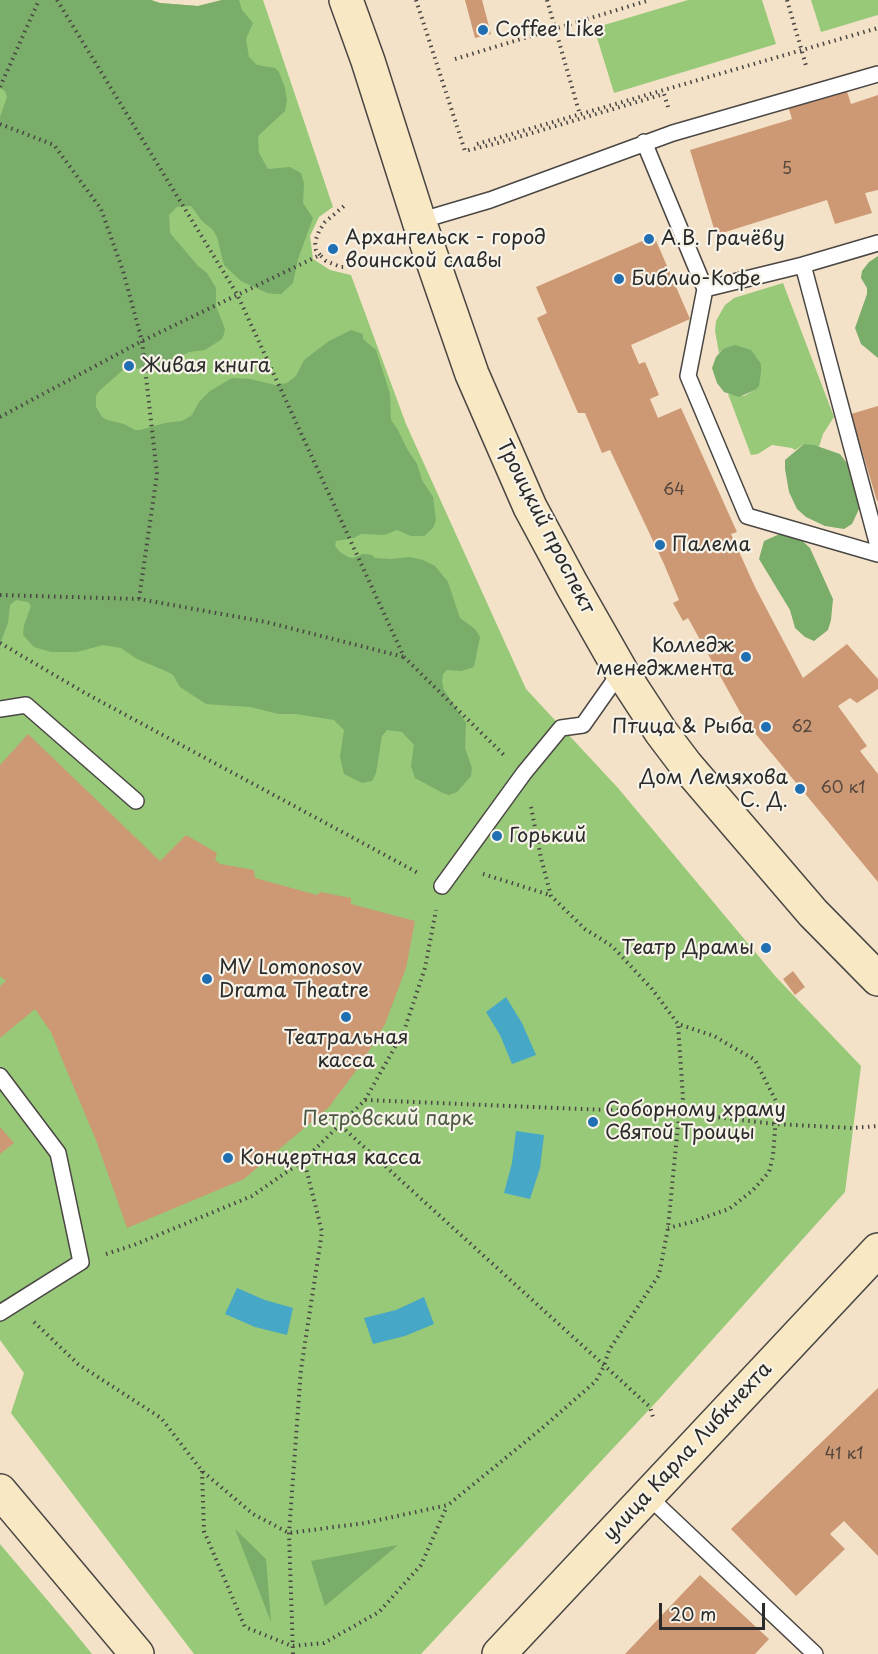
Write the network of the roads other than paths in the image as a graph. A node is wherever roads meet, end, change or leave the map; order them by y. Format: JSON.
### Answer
{"nodes":[{"id":1,"x":346,"y":0,"type":"edge"},
{"id":2,"x":878,"y":74,"type":"edge"},
{"id":3,"x":644,"y":142,"type":"junction"},
{"id":4,"x":419,"y":221,"type":"junction"},
{"id":5,"x":878,"y":243,"type":"edge"},
{"id":6,"x":803,"y":265,"type":"junction"},
{"id":7,"x":705,"y":289,"type":"junction"},
{"id":8,"x":878,"y":546,"type":"edge"},
{"id":9,"x":878,"y":554,"type":"edge"},
{"id":10,"x":621,"y":671,"type":"junction"},
{"id":11,"x":0,"y":709,"type":"edge"},
{"id":12,"x":136,"y":801,"type":"dead end"},
{"id":13,"x":442,"y":886,"type":"road end"},
{"id":14,"x":878,"y":979,"type":"edge"},
{"id":15,"x":0,"y":1076,"type":"edge"},
{"id":16,"x":878,"y":1250,"type":"edge"},
{"id":17,"x":0,"y":1313,"type":"edge"},
{"id":18,"x":0,"y":1491,"type":"edge"},
{"id":19,"x":648,"y":1496,"type":"junction"},
{"id":20,"x":137,"y":1654,"type":"edge"},
{"id":21,"x":499,"y":1654,"type":"edge"},
{"id":22,"x":815,"y":1654,"type":"edge"}],
"edges":[{"from":1,"to":4,"type":"main road","name":"Троицкий проспект"},
{"from":2,"to":3,"type":"lane"},
{"from":3,"to":4,"type":"lane"},
{"from":3,"to":7,"type":"lane"},
{"from":4,"to":10,"type":"main road","name":"Троицкий проспект"},
{"from":5,"to":6,"type":"lane"},
{"from":6,"to":7,"type":"lane"},
{"from":6,"to":8,"type":"lane"},
{"from":7,"to":9,"type":"lane"},
{"from":10,"to":13,"type":"lane"},
{"from":10,"to":14,"type":"main road","name":"Троицкий проспект"},
{"from":11,"to":12,"type":"lane"},
{"from":15,"to":17,"type":"lane"},
{"from":16,"to":19,"type":"main road","name":"улица Карла Либкнехта"},
{"from":18,"to":20,"type":"main road"},
{"from":19,"to":21,"type":"main road","name":"улица Карла Либкнехта"},
{"from":19,"to":22,"type":"lane"}]}
